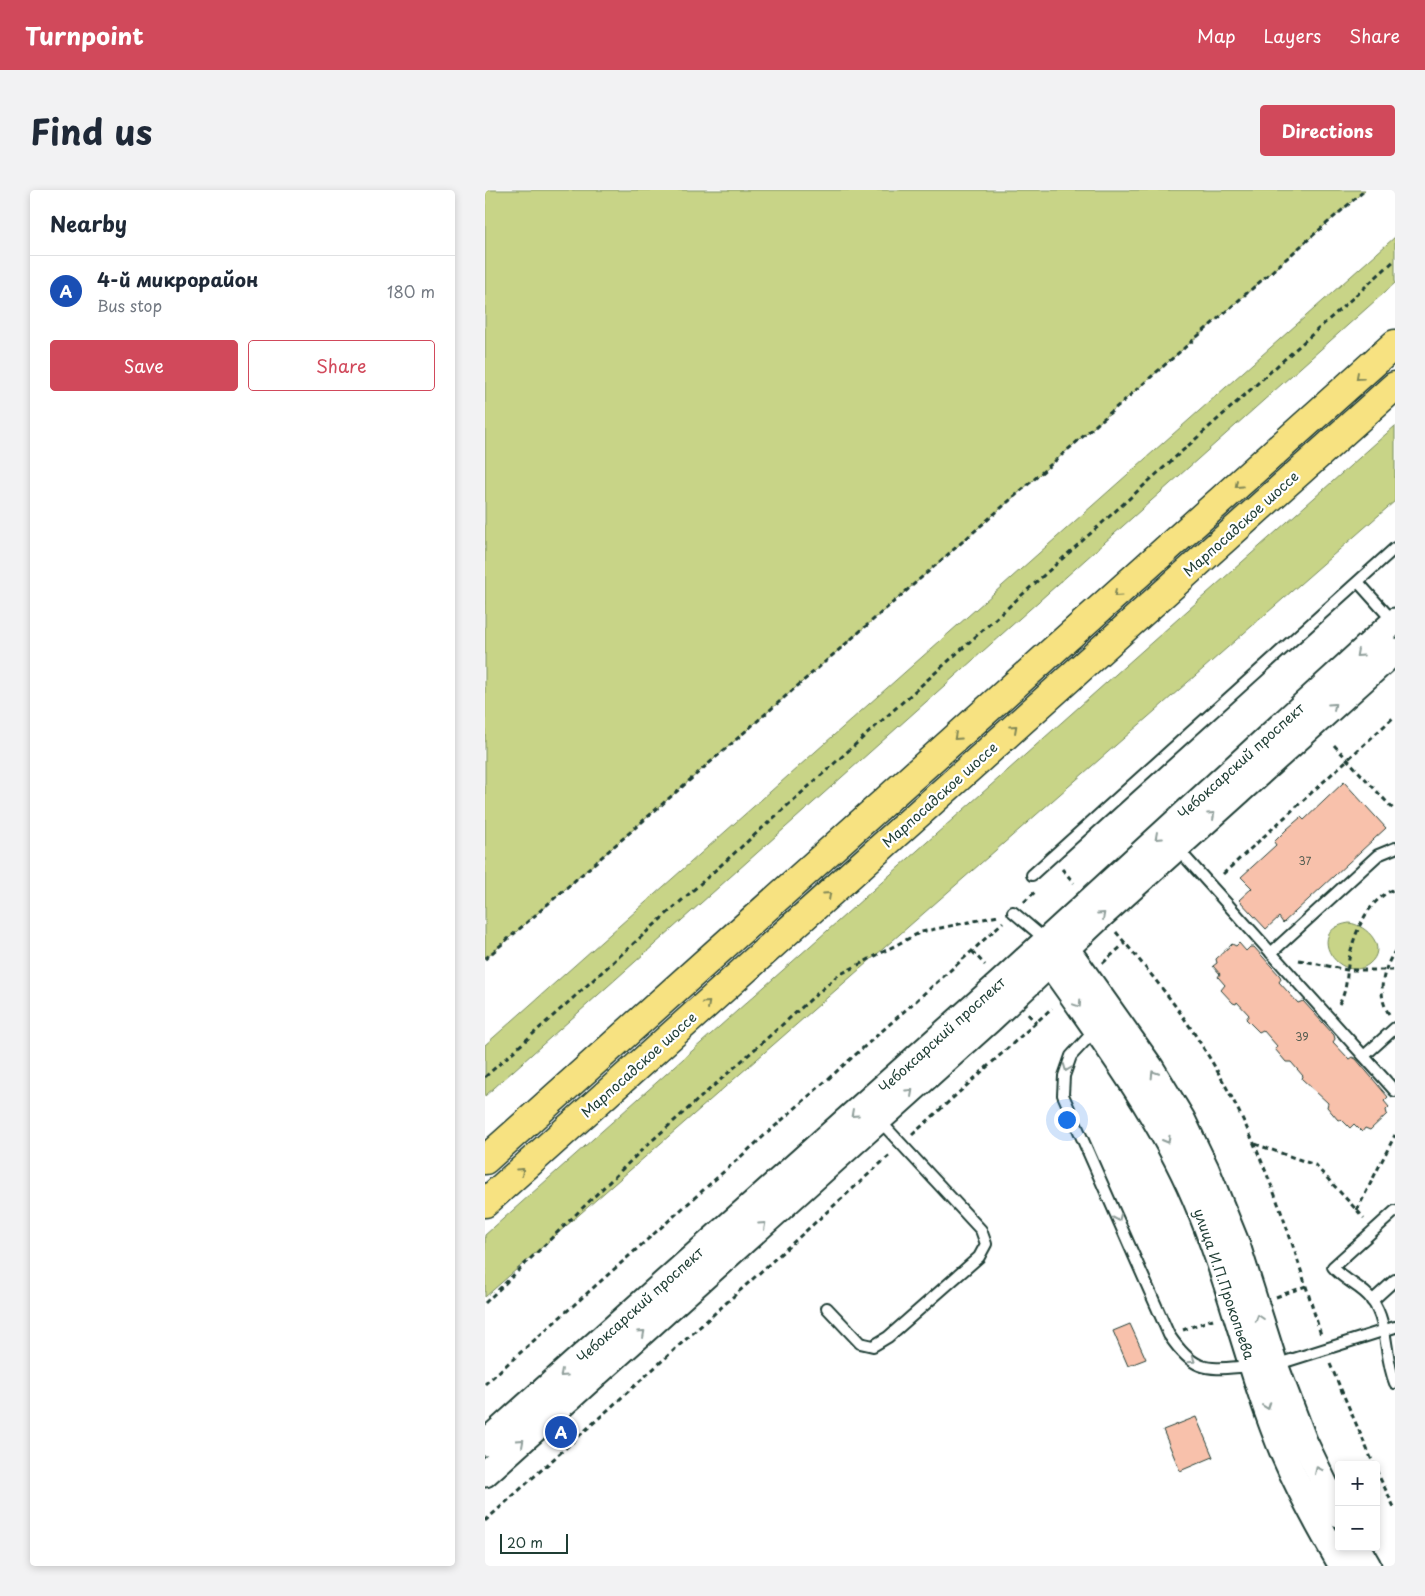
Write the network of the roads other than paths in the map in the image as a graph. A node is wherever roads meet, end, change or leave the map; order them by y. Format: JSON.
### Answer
{"nodes":[{"id":1,"x":1395,"y":344,"type":"edge"},
{"id":2,"x":1395,"y":386,"type":"edge"},
{"id":3,"x":1395,"y":548,"type":"edge"},
{"id":4,"x":1358,"y":582,"type":"junction"},
{"id":5,"x":1395,"y":622,"type":"edge"},
{"id":6,"x":1395,"y":651,"type":"edge"},
{"id":7,"x":1176,"y":848,"type":"junction"},
{"id":8,"x":1395,"y":848,"type":"edge"},
{"id":9,"x":1032,"y":875,"type":"dead end"},
{"id":10,"x":1013,"y":912,"type":"road end"},
{"id":11,"x":1054,"y":951,"type":"junction"},
{"id":12,"x":1274,"y":956,"type":"junction"},
{"id":13,"x":1395,"y":1028,"type":"edge"},
{"id":14,"x":1095,"y":1029,"type":"junction"},
{"id":15,"x":1364,"y":1056,"type":"junction"},
{"id":16,"x":1395,"y":1091,"type":"edge"},
{"id":17,"x":879,"y":1120,"type":"junction"},
{"id":18,"x":485,"y":1160,"type":"edge"},
{"id":19,"x":485,"y":1203,"type":"edge"},
{"id":20,"x":1395,"y":1211,"type":"edge"},
{"id":21,"x":1395,"y":1280,"type":"edge"},
{"id":22,"x":1372,"y":1300,"type":"junction"},
{"id":23,"x":827,"y":1308,"type":"dead end"},
{"id":24,"x":1395,"y":1327,"type":"edge"},
{"id":25,"x":1384,"y":1331,"type":"junction"},
{"id":26,"x":1263,"y":1366,"type":"junction"},
{"id":27,"x":1395,"y":1383,"type":"edge"},
{"id":28,"x":485,"y":1443,"type":"edge"},
{"id":29,"x":485,"y":1474,"type":"edge"},
{"id":30,"x":1335,"y":1506,"type":"edge"},
{"id":31,"x":1359,"y":1551,"type":"edge"},
{"id":32,"x":1342,"y":1566,"type":"edge"},
{"id":33,"x":1368,"y":1566,"type":"edge"}],
"edges":[{"from":1,"to":18,"type":"main road","one_way":true},
{"from":19,"to":2,"type":"main road","name":"Марпосадское шоссе","one_way":true},
{"from":3,"to":4,"type":"lane"},
{"from":4,"to":5,"type":"lane"},
{"from":4,"to":9,"type":"lane"},
{"from":5,"to":11,"type":"street","name":"Чебоксарский проспект","one_way":true},
{"from":7,"to":6,"type":"street","name":"Чебоксарский проспект","one_way":true},
{"from":11,"to":7,"type":"street","name":"Чебоксарский проспект","one_way":true},
{"from":7,"to":12,"type":"lane"},
{"from":8,"to":12,"type":"lane"},
{"from":10,"to":11,"type":"lane"},
{"from":11,"to":14,"type":"street","name":"улица И.П.Прокопьева","one_way":true},
{"from":17,"to":11,"type":"street","name":"Чебоксарский проспект","one_way":true},
{"from":26,"to":11,"type":"street","name":"улица И.П.Прокопьева","one_way":true},
{"from":11,"to":28,"type":"street","name":"Чебоксарский проспект","one_way":true},
{"from":12,"to":15,"type":"lane"},
{"from":13,"to":15,"type":"lane"},
{"from":14,"to":26,"type":"street","name":"улица И.П.Прокопьева","one_way":true},
{"from":14,"to":26,"type":"lane","one_way":true},
{"from":15,"to":16,"type":"lane"},
{"from":17,"to":23,"type":"lane"},
{"from":29,"to":17,"type":"street","name":"Чебоксарский проспект","one_way":true},
{"from":20,"to":22,"type":"lane"},
{"from":21,"to":22,"type":"lane"},
{"from":22,"to":25,"type":"lane"},
{"from":24,"to":25,"type":"lane"},
{"from":25,"to":26,"type":"lane"},
{"from":25,"to":27,"type":"lane"},
{"from":30,"to":26,"type":"street","name":"улица И.П.Прокопьева","one_way":true},
{"from":26,"to":32,"type":"street","name":"улица И.П.Прокопьева","one_way":true},
{"from":31,"to":33,"type":"street"}]}
